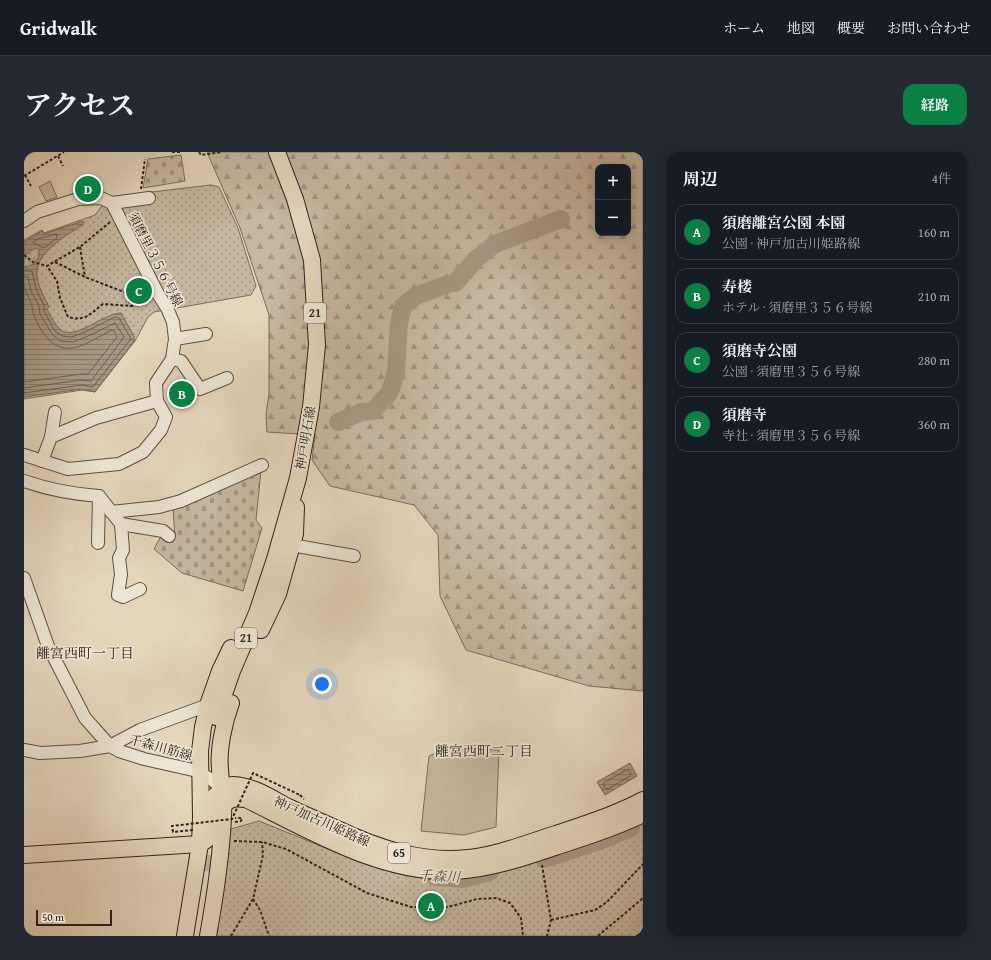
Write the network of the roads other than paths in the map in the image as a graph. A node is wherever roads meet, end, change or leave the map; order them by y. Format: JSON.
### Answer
{"nodes":[{"id":1,"x":277,"y":152,"type":"edge"},
{"id":2,"x":144,"y":199,"type":"road end"},
{"id":3,"x":112,"y":203,"type":"junction"},
{"id":4,"x":24,"y":221,"type":"edge"},
{"id":5,"x":206,"y":334,"type":"dead end"},
{"id":6,"x":175,"y":339,"type":"junction"},
{"id":7,"x":172,"y":359,"type":"junction"},
{"id":8,"x":227,"y":378,"type":"dead end"},
{"id":9,"x":157,"y":401,"type":"junction"},
{"id":10,"x":55,"y":412,"type":"dead end"},
{"id":11,"x":51,"y":437,"type":"junction"},
{"id":12,"x":24,"y":455,"type":"edge"},
{"id":13,"x":42,"y":461,"type":"junction"},
{"id":14,"x":262,"y":465,"type":"dead end"},
{"id":15,"x":298,"y":478,"type":"junction"},
{"id":16,"x":24,"y":481,"type":"edge"},
{"id":17,"x":99,"y":496,"type":"junction"},
{"id":18,"x":111,"y":512,"type":"junction"},
{"id":19,"x":121,"y":524,"type":"junction"},
{"id":20,"x":169,"y":536,"type":"dead end"},
{"id":21,"x":98,"y":543,"type":"dead end"},
{"id":22,"x":291,"y":546,"type":"junction"},
{"id":23,"x":354,"y":556,"type":"dead end"},
{"id":24,"x":24,"y":578,"type":"edge"},
{"id":25,"x":140,"y":589,"type":"dead end"},
{"id":26,"x":212,"y":711,"type":"junction"},
{"id":27,"x":110,"y":746,"type":"junction"},
{"id":28,"x":24,"y":750,"type":"edge"},
{"id":29,"x":196,"y":769,"type":"junction"},
{"id":30,"x":220,"y":770,"type":"junction"},
{"id":31,"x":223,"y":789,"type":"junction"},
{"id":32,"x":249,"y":794,"type":"junction"},
{"id":33,"x":643,"y":800,"type":"edge"},
{"id":34,"x":228,"y":812,"type":"junction"},
{"id":35,"x":643,"y":814,"type":"edge"},
{"id":36,"x":196,"y":837,"type":"junction"},
{"id":37,"x":24,"y":855,"type":"edge"},
{"id":38,"x":209,"y":871,"type":"tunnel mouth"},
{"id":39,"x":186,"y":934,"type":"edge"},
{"id":40,"x":208,"y":936,"type":"edge"}],
"edges":[{"from":1,"to":15,"type":"main road","name":"神戸明石線","number":"21"},
{"from":2,"to":3,"type":"street"},
{"from":3,"to":4,"type":"street"},
{"from":3,"to":6,"type":"street","name":"須磨里３５６号線"},
{"from":5,"to":6,"type":"street"},
{"from":6,"to":7,"type":"street","name":"須磨里３５６号線"},
{"from":7,"to":8,"type":"street"},
{"from":7,"to":9,"type":"street","name":"須磨里３５６号線"},
{"from":9,"to":11,"type":"street"},
{"from":9,"to":13,"type":"street","name":"須磨里３５６号線"},
{"from":10,"to":11,"type":"street"},
{"from":11,"to":13,"type":"street"},
{"from":12,"to":13,"type":"street","name":"須磨里３５６号線"},
{"from":14,"to":18,"type":"street"},
{"from":15,"to":22,"type":"main road"},
{"from":15,"to":26,"type":"main road","name":"神戸明石線","number":"21"},
{"from":16,"to":17,"type":"street"},
{"from":17,"to":18,"type":"street"},
{"from":17,"to":21,"type":"street"},
{"from":18,"to":19,"type":"street"},
{"from":19,"to":20,"type":"street"},
{"from":19,"to":25,"type":"street"},
{"from":22,"to":23,"type":"street"},
{"from":22,"to":30,"type":"main road"},
{"from":24,"to":27,"type":"street","name":"千森川筋線"},
{"from":26,"to":27,"type":"street"},
{"from":26,"to":29,"type":"main road","name":"神戸明石線"},
{"from":27,"to":28,"type":"street"},
{"from":27,"to":29,"type":"street","name":"千森川筋線"},
{"from":29,"to":30,"type":"street"},
{"from":29,"to":31,"type":"street","name":"千森川筋線"},
{"from":29,"to":36,"type":"main road","name":"神戸明石線"},
{"from":30,"to":31,"type":"main road"},
{"from":30,"to":32,"type":"main road"},
{"from":31,"to":32,"type":"main road","name":"神戸加古川姫路線","number":"65"},
{"from":31,"to":34,"type":"main road"},
{"from":31,"to":36,"type":"main road"},
{"from":32,"to":33,"type":"main road","name":"神戸加古川姫路線","number":"65"},
{"from":32,"to":34,"type":"main road"},
{"from":32,"to":35,"type":"main road","name":"神戸加古川姫路線","number":"65"},
{"from":34,"to":36,"type":"main road"},
{"from":34,"to":40,"type":"main road"},
{"from":36,"to":37,"type":"main road"},
{"from":36,"to":39,"type":"main road"},
{"from":38,"to":39,"type":"main road"}]}
